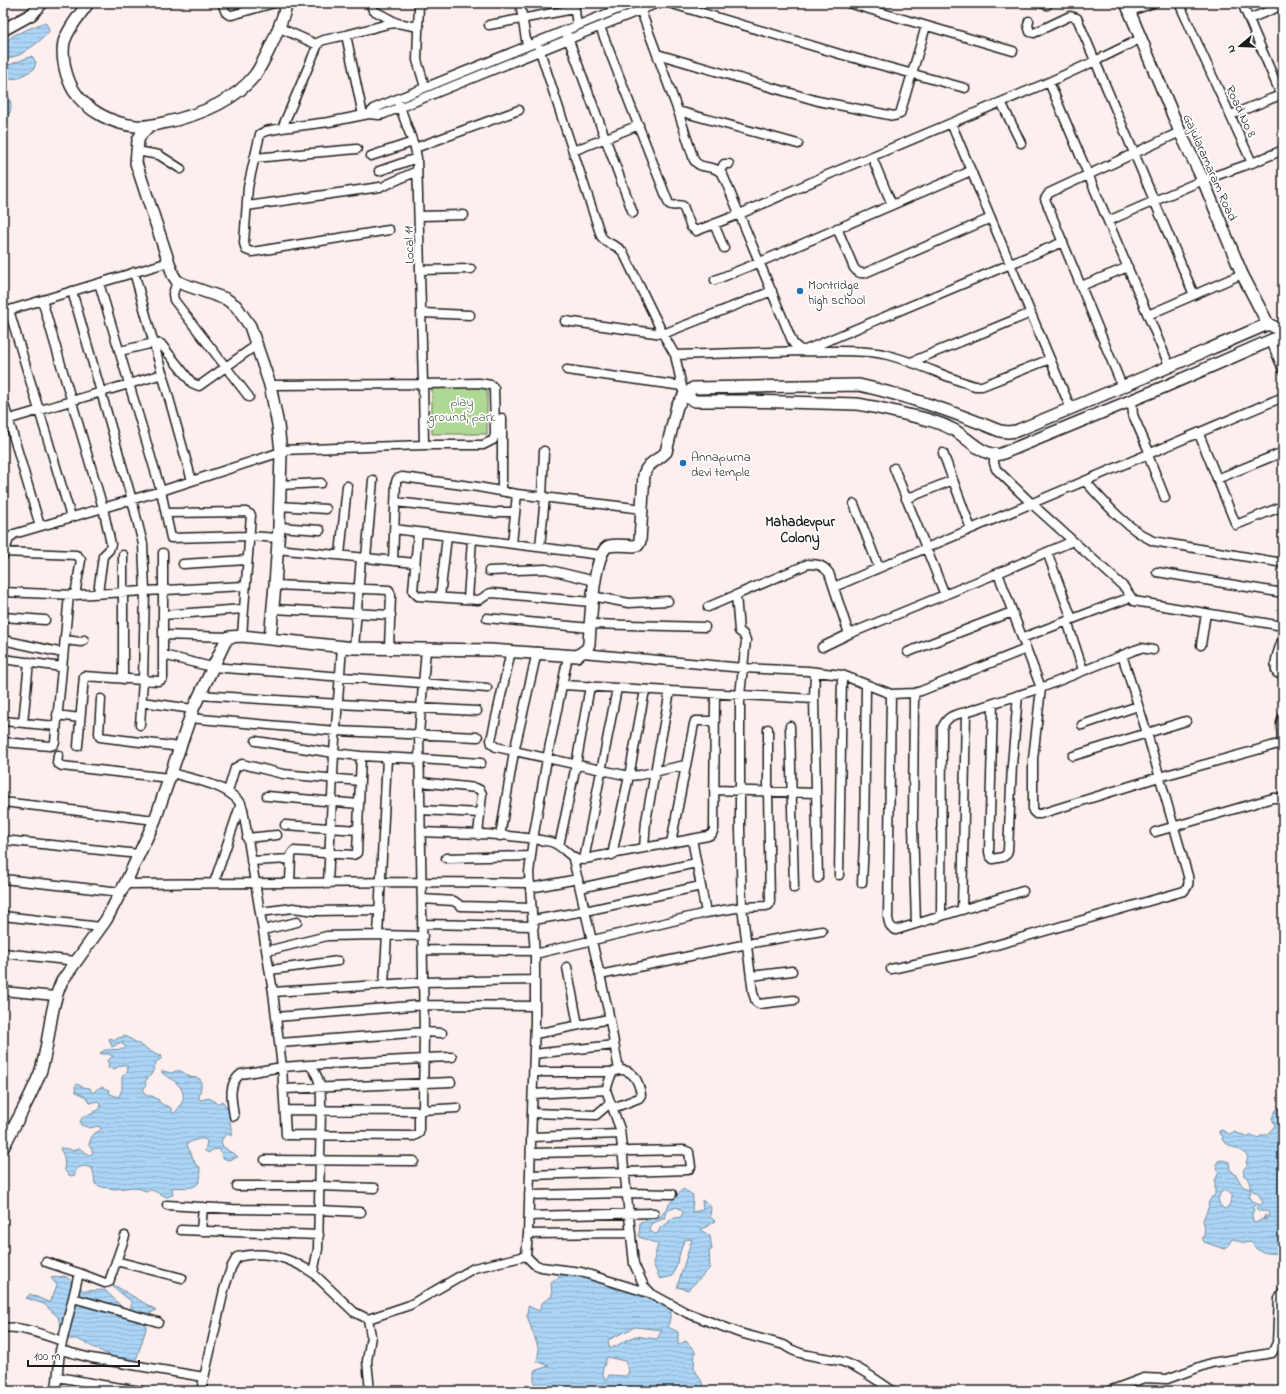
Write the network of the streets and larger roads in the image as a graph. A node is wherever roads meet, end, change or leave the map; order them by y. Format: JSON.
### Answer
{"nodes":[{"id":1,"x":42,"y":3,"type":"edge"},
{"id":2,"x":88,"y":3,"type":"edge"},
{"id":3,"x":223,"y":3,"type":"edge"},
{"id":4,"x":274,"y":3,"type":"edge"},
{"id":5,"x":286,"y":3,"type":"edge"},
{"id":6,"x":370,"y":3,"type":"edge"},
{"id":7,"x":419,"y":3,"type":"edge"},
{"id":8,"x":520,"y":3,"type":"edge"},
{"id":9,"x":633,"y":3,"type":"edge"},
{"id":10,"x":658,"y":3,"type":"edge"},
{"id":11,"x":669,"y":3,"type":"edge"},
{"id":12,"x":848,"y":3,"type":"edge"},
{"id":13,"x":1153,"y":3,"type":"edge"},
{"id":14,"x":1179,"y":3,"type":"edge"},
{"id":15,"x":1242,"y":3,"type":"edge"},
{"id":16,"x":1283,"y":5,"type":"edge"},
{"id":17,"x":572,"y":6,"type":"edge"},
{"id":18,"x":640,"y":6,"type":"edge"},
{"id":19,"x":1129,"y":7,"type":"edge"},
{"id":20,"x":522,"y":16,"type":"junction"},
{"id":21,"x":1249,"y":19,"type":"junction"},
{"id":22,"x":1029,"y":21,"type":"dead end"},
{"id":23,"x":397,"y":23,"type":"junction"},
{"id":24,"x":489,"y":25,"type":"dead end"},
{"id":25,"x":577,"y":26,"type":"junction"},
{"id":26,"x":926,"y":26,"type":"junction"},
{"id":27,"x":419,"y":27,"type":"junction"},
{"id":28,"x":600,"y":27,"type":"junction"},
{"id":29,"x":280,"y":28,"type":"junction"},
{"id":30,"x":3,"y":30,"type":"edge"},
{"id":31,"x":566,"y":30,"type":"junction"},
{"id":32,"x":346,"y":35,"type":"junction"},
{"id":33,"x":1142,"y":38,"type":"junction"},
{"id":34,"x":569,"y":39,"type":"junction"},
{"id":35,"x":537,"y":42,"type":"junction"},
{"id":36,"x":318,"y":45,"type":"junction"},
{"id":37,"x":527,"y":46,"type":"junction"},
{"id":38,"x":540,"y":51,"type":"junction"},
{"id":39,"x":1013,"y":51,"type":"dead end"},
{"id":40,"x":657,"y":54,"type":"junction"},
{"id":41,"x":494,"y":59,"type":"junction"},
{"id":42,"x":1095,"y":61,"type":"junction"},
{"id":43,"x":498,"y":68,"type":"junction"},
{"id":44,"x":912,"y":72,"type":"junction"},
{"id":45,"x":1049,"y":82,"type":"junction"},
{"id":46,"x":426,"y":87,"type":"junction"},
{"id":47,"x":966,"y":88,"type":"dead end"},
{"id":48,"x":1282,"y":94,"type":"edge"},
{"id":49,"x":397,"y":99,"type":"junction"},
{"id":50,"x":1001,"y":102,"type":"junction"},
{"id":51,"x":400,"y":107,"type":"junction"},
{"id":52,"x":519,"y":110,"type":"dead end"},
{"id":53,"x":678,"y":111,"type":"junction"},
{"id":54,"x":366,"y":114,"type":"junction"},
{"id":55,"x":1231,"y":115,"type":"junction"},
{"id":56,"x":951,"y":123,"type":"junction"},
{"id":57,"x":639,"y":125,"type":"junction"},
{"id":58,"x":149,"y":126,"type":"junction"},
{"id":59,"x":282,"y":128,"type":"junction"},
{"id":60,"x":1180,"y":132,"type":"junction"},
{"id":61,"x":606,"y":138,"type":"junction"},
{"id":62,"x":1021,"y":143,"type":"dead end"},
{"id":63,"x":798,"y":144,"type":"dead end"},
{"id":64,"x":414,"y":145,"type":"junction"},
{"id":65,"x":357,"y":149,"type":"dead end"},
{"id":66,"x":573,"y":150,"type":"junction"},
{"id":67,"x":1283,"y":150,"type":"edge"},
{"id":68,"x":137,"y":151,"type":"junction"},
{"id":69,"x":1134,"y":153,"type":"junction"},
{"id":70,"x":371,"y":156,"type":"dead end"},
{"id":71,"x":872,"y":157,"type":"junction"},
{"id":72,"x":254,"y":158,"type":"junction"},
{"id":73,"x":416,"y":158,"type":"junction"},
{"id":74,"x":1252,"y":163,"type":"junction"},
{"id":75,"x":729,"y":164,"type":"dead end"},
{"id":76,"x":181,"y":169,"type":"dead end"},
{"id":77,"x":379,"y":171,"type":"dead end"},
{"id":78,"x":417,"y":171,"type":"junction"},
{"id":79,"x":720,"y":171,"type":"junction"},
{"id":80,"x":971,"y":171,"type":"junction"},
{"id":81,"x":1088,"y":174,"type":"junction"},
{"id":82,"x":1203,"y":180,"type":"junction"},
{"id":83,"x":1154,"y":201,"type":"junction"},
{"id":84,"x":892,"y":205,"type":"junction"},
{"id":85,"x":247,"y":206,"type":"junction"},
{"id":86,"x":633,"y":213,"type":"dead end"},
{"id":87,"x":740,"y":214,"type":"junction"},
{"id":88,"x":464,"y":215,"type":"dead end"},
{"id":89,"x":419,"y":216,"type":"junction"},
{"id":90,"x":991,"y":218,"type":"junction"},
{"id":91,"x":1108,"y":221,"type":"junction"},
{"id":92,"x":714,"y":224,"type":"junction"},
{"id":93,"x":837,"y":228,"type":"junction"},
{"id":94,"x":390,"y":230,"type":"dead end"},
{"id":95,"x":1063,"y":242,"type":"junction"},
{"id":96,"x":724,"y":248,"type":"dead end"},
{"id":97,"x":169,"y":262,"type":"junction"},
{"id":98,"x":760,"y":262,"type":"junction"},
{"id":99,"x":1010,"y":264,"type":"junction"},
{"id":100,"x":1128,"y":267,"type":"junction"},
{"id":101,"x":471,"y":269,"type":"dead end"},
{"id":102,"x":420,"y":270,"type":"junction"},
{"id":103,"x":134,"y":272,"type":"junction"},
{"id":104,"x":1242,"y":274,"type":"junction"},
{"id":105,"x":715,"y":280,"type":"dead end"},
{"id":106,"x":177,"y":281,"type":"junction"},
{"id":107,"x":99,"y":283,"type":"junction"},
{"id":108,"x":1081,"y":286,"type":"junction"},
{"id":109,"x":72,"y":291,"type":"junction"},
{"id":110,"x":772,"y":291,"type":"junction"},
{"id":111,"x":1194,"y":295,"type":"junction"},
{"id":112,"x":42,"y":300,"type":"junction"},
{"id":113,"x":6,"y":311,"type":"edge"},
{"id":114,"x":422,"y":313,"type":"junction"},
{"id":115,"x":1031,"y":313,"type":"junction"},
{"id":116,"x":470,"y":315,"type":"dead end"},
{"id":117,"x":1148,"y":315,"type":"junction"},
{"id":118,"x":565,"y":321,"type":"dead end"},
{"id":119,"x":1268,"y":324,"type":"junction"},
{"id":120,"x":1283,"y":331,"type":"edge"},
{"id":121,"x":663,"y":334,"type":"junction"},
{"id":122,"x":1283,"y":335,"type":"edge"},
{"id":123,"x":1271,"y":341,"type":"junction"},
{"id":124,"x":154,"y":343,"type":"junction"},
{"id":125,"x":258,"y":344,"type":"junction"},
{"id":126,"x":120,"y":351,"type":"junction"},
{"id":127,"x":804,"y":351,"type":"junction"},
{"id":128,"x":675,"y":355,"type":"junction"},
{"id":129,"x":1050,"y":359,"type":"junction"},
{"id":130,"x":911,"y":362,"type":"junction"},
{"id":131,"x":1169,"y":366,"type":"junction"},
{"id":132,"x":227,"y":367,"type":"junction"},
{"id":133,"x":567,"y":370,"type":"dead end"},
{"id":134,"x":1283,"y":370,"type":"edge"},
{"id":135,"x":162,"y":374,"type":"junction"},
{"id":136,"x":129,"y":384,"type":"junction"},
{"id":137,"x":423,"y":384,"type":"junction"},
{"id":138,"x":270,"y":385,"type":"junction"},
{"id":139,"x":1122,"y":386,"type":"junction"},
{"id":140,"x":683,"y":391,"type":"junction"},
{"id":141,"x":101,"y":392,"type":"junction"},
{"id":142,"x":249,"y":396,"type":"dead end"},
{"id":143,"x":1283,"y":397,"type":"edge"},
{"id":144,"x":3,"y":401,"type":"edge"},
{"id":145,"x":71,"y":401,"type":"junction"},
{"id":146,"x":1132,"y":401,"type":"junction"},
{"id":147,"x":1071,"y":409,"type":"junction"},
{"id":148,"x":39,"y":410,"type":"junction"},
{"id":149,"x":502,"y":418,"type":"dead end"},
{"id":150,"x":6,"y":420,"type":"edge"},
{"id":151,"x":1008,"y":432,"type":"junction"},
{"id":152,"x":1199,"y":434,"type":"junction"},
{"id":153,"x":424,"y":445,"type":"junction"},
{"id":154,"x":1009,"y":450,"type":"junction"},
{"id":155,"x":281,"y":451,"type":"junction"},
{"id":156,"x":544,"y":451,"type":"dead end"},
{"id":157,"x":1283,"y":452,"type":"edge"},
{"id":158,"x":943,"y":453,"type":"dead end"},
{"id":159,"x":1149,"y":455,"type":"junction"},
{"id":160,"x":994,"y":456,"type":"junction"},
{"id":161,"x":894,"y":468,"type":"dead end"},
{"id":162,"x":1217,"y":479,"type":"junction"},
{"id":163,"x":373,"y":480,"type":"dead end"},
{"id":164,"x":953,"y":480,"type":"junction"},
{"id":165,"x":192,"y":481,"type":"junction"},
{"id":166,"x":1085,"y":481,"type":"junction"},
{"id":167,"x":321,"y":483,"type":"dead end"},
{"id":168,"x":280,"y":484,"type":"junction"},
{"id":169,"x":347,"y":486,"type":"dead end"},
{"id":170,"x":162,"y":491,"type":"junction"},
{"id":171,"x":502,"y":491,"type":"junction"},
{"id":172,"x":518,"y":494,"type":"junction"},
{"id":173,"x":544,"y":497,"type":"junction"},
{"id":174,"x":1165,"y":498,"type":"dead end"},
{"id":175,"x":906,"y":499,"type":"junction"},
{"id":176,"x":132,"y":500,"type":"junction"},
{"id":177,"x":395,"y":502,"type":"junction"},
{"id":178,"x":854,"y":504,"type":"dead end"},
{"id":179,"x":1032,"y":504,"type":"junction"},
{"id":180,"x":279,"y":506,"type":"junction"},
{"id":181,"x":1283,"y":506,"type":"edge"},
{"id":182,"x":103,"y":508,"type":"junction"},
{"id":183,"x":326,"y":509,"type":"dead end"},
{"id":184,"x":643,"y":509,"type":"junction"},
{"id":185,"x":515,"y":512,"type":"junction"},
{"id":186,"x":166,"y":513,"type":"junction"},
{"id":187,"x":71,"y":517,"type":"junction"},
{"id":188,"x":40,"y":526,"type":"junction"},
{"id":189,"x":394,"y":529,"type":"junction"},
{"id":190,"x":971,"y":529,"type":"junction"},
{"id":191,"x":320,"y":530,"type":"dead end"},
{"id":192,"x":418,"y":532,"type":"junction"},
{"id":193,"x":248,"y":536,"type":"junction"},
{"id":194,"x":447,"y":536,"type":"junction"},
{"id":195,"x":278,"y":538,"type":"junction"},
{"id":196,"x":472,"y":539,"type":"junction"},
{"id":197,"x":1073,"y":541,"type":"junction"},
{"id":198,"x":512,"y":544,"type":"junction"},
{"id":199,"x":540,"y":547,"type":"junction"},
{"id":200,"x":925,"y":548,"type":"junction"},
{"id":201,"x":3,"y":552,"type":"edge"},
{"id":202,"x":1047,"y":552,"type":"junction"},
{"id":203,"x":163,"y":553,"type":"dead end"},
{"id":204,"x":123,"y":555,"type":"dead end"},
{"id":205,"x":601,"y":555,"type":"junction"},
{"id":206,"x":3,"y":556,"type":"edge"},
{"id":207,"x":340,"y":556,"type":"junction"},
{"id":208,"x":364,"y":558,"type":"junction"},
{"id":209,"x":247,"y":560,"type":"junction"},
{"id":210,"x":393,"y":561,"type":"junction"},
{"id":211,"x":414,"y":563,"type":"junction"},
{"id":212,"x":1283,"y":563,"type":"edge"},
{"id":213,"x":183,"y":564,"type":"dead end"},
{"id":214,"x":880,"y":568,"type":"junction"},
{"id":215,"x":489,"y":571,"type":"dead end"},
{"id":216,"x":1157,"y":572,"type":"dead end"},
{"id":217,"x":998,"y":573,"type":"junction"},
{"id":218,"x":595,"y":581,"type":"junction"},
{"id":219,"x":275,"y":585,"type":"junction"},
{"id":220,"x":245,"y":586,"type":"junction"},
{"id":221,"x":834,"y":587,"type":"junction"},
{"id":222,"x":359,"y":589,"type":"junction"},
{"id":223,"x":163,"y":590,"type":"junction"},
{"id":224,"x":145,"y":591,"type":"junction"},
{"id":225,"x":3,"y":592,"type":"edge"},
{"id":226,"x":123,"y":592,"type":"junction"},
{"id":227,"x":98,"y":593,"type":"junction"},
{"id":228,"x":1283,"y":593,"type":"edge"},
{"id":229,"x":72,"y":595,"type":"junction"},
{"id":230,"x":736,"y":595,"type":"junction"},
{"id":231,"x":945,"y":595,"type":"junction"},
{"id":232,"x":440,"y":597,"type":"junction"},
{"id":233,"x":1131,"y":597,"type":"junction"},
{"id":234,"x":468,"y":599,"type":"junction"},
{"id":235,"x":592,"y":599,"type":"junction"},
{"id":236,"x":668,"y":601,"type":"dead end"},
{"id":237,"x":708,"y":607,"type":"dead end"},
{"id":238,"x":273,"y":609,"type":"junction"},
{"id":239,"x":243,"y":610,"type":"junction"},
{"id":240,"x":1012,"y":612,"type":"junction"},
{"id":241,"x":357,"y":613,"type":"junction"},
{"id":242,"x":1206,"y":613,"type":"junction"},
{"id":243,"x":163,"y":615,"type":"junction"},
{"id":244,"x":391,"y":615,"type":"junction"},
{"id":245,"x":3,"y":617,"type":"edge"},
{"id":246,"x":487,"y":618,"type":"dead end"},
{"id":247,"x":45,"y":620,"type":"dead end"},
{"id":248,"x":1069,"y":620,"type":"junction"},
{"id":249,"x":590,"y":626,"type":"junction"},
{"id":250,"x":1283,"y":626,"type":"edge"},
{"id":251,"x":705,"y":628,"type":"dead end"},
{"id":252,"x":849,"y":634,"type":"junction"},
{"id":253,"x":163,"y":636,"type":"junction"},
{"id":254,"x":242,"y":636,"type":"junction"},
{"id":255,"x":229,"y":637,"type":"junction"},
{"id":256,"x":1022,"y":638,"type":"junction"},
{"id":257,"x":1283,"y":638,"type":"edge"},
{"id":258,"x":270,"y":639,"type":"junction"},
{"id":259,"x":3,"y":640,"type":"edge"},
{"id":260,"x":65,"y":640,"type":"junction"},
{"id":261,"x":84,"y":640,"type":"dead end"},
{"id":262,"x":1201,"y":645,"type":"dead end"},
{"id":263,"x":342,"y":647,"type":"junction"},
{"id":264,"x":822,"y":647,"type":"dead end"},
{"id":265,"x":354,"y":648,"type":"junction"},
{"id":266,"x":389,"y":648,"type":"junction"},
{"id":267,"x":426,"y":649,"type":"junction"},
{"id":268,"x":1026,"y":649,"type":"junction"},
{"id":269,"x":1153,"y":650,"type":"dead end"},
{"id":270,"x":511,"y":651,"type":"junction"},
{"id":271,"x":537,"y":652,"type":"junction"},
{"id":272,"x":908,"y":652,"type":"dead end"},
{"id":273,"x":63,"y":653,"type":"junction"},
{"id":274,"x":583,"y":653,"type":"junction"},
{"id":275,"x":163,"y":655,"type":"junction"},
{"id":276,"x":1122,"y":655,"type":"junction"},
{"id":277,"x":568,"y":656,"type":"junction"},
{"id":278,"x":1280,"y":658,"type":"edge"},
{"id":279,"x":3,"y":659,"type":"edge"},
{"id":280,"x":29,"y":662,"type":"junction"},
{"id":281,"x":62,"y":667,"type":"junction"},
{"id":282,"x":212,"y":667,"type":"junction"},
{"id":283,"x":744,"y":668,"type":"junction"},
{"id":284,"x":1083,"y":670,"type":"junction"},
{"id":285,"x":815,"y":672,"type":"junction"},
{"id":286,"x":1283,"y":674,"type":"edge"},
{"id":287,"x":842,"y":675,"type":"junction"},
{"id":288,"x":340,"y":677,"type":"junction"},
{"id":289,"x":122,"y":679,"type":"junction"},
{"id":290,"x":143,"y":680,"type":"junction"},
{"id":291,"x":424,"y":683,"type":"junction"},
{"id":292,"x":563,"y":685,"type":"junction"},
{"id":293,"x":866,"y":685,"type":"junction"},
{"id":294,"x":590,"y":686,"type":"junction"},
{"id":295,"x":487,"y":688,"type":"dead end"},
{"id":296,"x":617,"y":688,"type":"junction"},
{"id":297,"x":1041,"y":688,"type":"junction"},
{"id":298,"x":645,"y":690,"type":"junction"},
{"id":299,"x":670,"y":691,"type":"junction"},
{"id":300,"x":914,"y":693,"type":"junction"},
{"id":301,"x":715,"y":694,"type":"junction"},
{"id":302,"x":890,"y":694,"type":"junction"},
{"id":303,"x":199,"y":695,"type":"junction"},
{"id":304,"x":740,"y":695,"type":"junction"},
{"id":305,"x":1018,"y":695,"type":"junction"},
{"id":306,"x":101,"y":699,"type":"dead end"},
{"id":307,"x":814,"y":699,"type":"junction"},
{"id":308,"x":142,"y":702,"type":"junction"},
{"id":309,"x":338,"y":704,"type":"junction"},
{"id":310,"x":994,"y":704,"type":"junction"},
{"id":311,"x":1138,"y":706,"type":"junction"},
{"id":312,"x":421,"y":707,"type":"junction"},
{"id":313,"x":477,"y":710,"type":"dead end"},
{"id":314,"x":966,"y":712,"type":"junction"},
{"id":315,"x":191,"y":713,"type":"junction"},
{"id":316,"x":57,"y":715,"type":"junction"},
{"id":317,"x":1283,"y":717,"type":"edge"},
{"id":318,"x":80,"y":718,"type":"junction"},
{"id":319,"x":3,"y":721,"type":"edge"},
{"id":320,"x":714,"y":721,"type":"junction"},
{"id":321,"x":1186,"y":722,"type":"dead end"},
{"id":322,"x":23,"y":723,"type":"junction"},
{"id":323,"x":140,"y":725,"type":"dead end"},
{"id":324,"x":1082,"y":725,"type":"dead end"},
{"id":325,"x":56,"y":726,"type":"junction"},
{"id":326,"x":790,"y":726,"type":"dead end"},
{"id":327,"x":768,"y":729,"type":"dead end"},
{"id":328,"x":336,"y":731,"type":"junction"},
{"id":329,"x":1147,"y":733,"type":"junction"},
{"id":330,"x":419,"y":734,"type":"junction"},
{"id":331,"x":478,"y":737,"type":"dead end"},
{"id":332,"x":256,"y":741,"type":"dead end"},
{"id":333,"x":3,"y":742,"type":"edge"},
{"id":334,"x":1283,"y":745,"type":"edge"},
{"id":335,"x":78,"y":746,"type":"dead end"},
{"id":336,"x":180,"y":747,"type":"junction"},
{"id":337,"x":514,"y":752,"type":"junction"},
{"id":338,"x":334,"y":753,"type":"junction"},
{"id":339,"x":58,"y":755,"type":"dead end"},
{"id":340,"x":360,"y":756,"type":"junction"},
{"id":341,"x":1073,"y":756,"type":"dead end"},
{"id":342,"x":387,"y":758,"type":"junction"},
{"id":343,"x":420,"y":758,"type":"junction"},
{"id":344,"x":547,"y":759,"type":"junction"},
{"id":345,"x":481,"y":763,"type":"dead end"},
{"id":346,"x":576,"y":765,"type":"junction"},
{"id":347,"x":686,"y":765,"type":"junction"},
{"id":348,"x":601,"y":770,"type":"junction"},
{"id":349,"x":655,"y":772,"type":"junction"},
{"id":350,"x":170,"y":775,"type":"junction"},
{"id":351,"x":629,"y":776,"type":"junction"},
{"id":352,"x":1159,"y":777,"type":"junction"},
{"id":353,"x":333,"y":780,"type":"junction"},
{"id":354,"x":360,"y":781,"type":"junction"},
{"id":355,"x":420,"y":782,"type":"junction"},
{"id":356,"x":714,"y":790,"type":"junction"},
{"id":357,"x":228,"y":791,"type":"junction"},
{"id":358,"x":740,"y":791,"type":"junction"},
{"id":359,"x":768,"y":792,"type":"junction"},
{"id":360,"x":791,"y":793,"type":"junction"},
{"id":361,"x":816,"y":793,"type":"junction"},
{"id":362,"x":267,"y":796,"type":"dead end"},
{"id":363,"x":1283,"y":798,"type":"edge"},
{"id":364,"x":3,"y":802,"type":"edge"},
{"id":365,"x":332,"y":802,"type":"junction"},
{"id":366,"x":241,"y":803,"type":"junction"},
{"id":367,"x":359,"y":804,"type":"junction"},
{"id":368,"x":421,"y":810,"type":"junction"},
{"id":369,"x":480,"y":813,"type":"junction"},
{"id":370,"x":154,"y":820,"type":"junction"},
{"id":371,"x":285,"y":825,"type":"dead end"},
{"id":372,"x":1174,"y":827,"type":"junction"},
{"id":373,"x":330,"y":828,"type":"junction"},
{"id":374,"x":358,"y":830,"type":"junction"},
{"id":375,"x":421,"y":832,"type":"junction"},
{"id":376,"x":1155,"y":832,"type":"dead end"},
{"id":377,"x":277,"y":835,"type":"dead end"},
{"id":378,"x":478,"y":835,"type":"junction"},
{"id":379,"x":500,"y":836,"type":"junction"},
{"id":380,"x":247,"y":838,"type":"junction"},
{"id":381,"x":533,"y":839,"type":"junction"},
{"id":382,"x":692,"y":839,"type":"junction"},
{"id":383,"x":3,"y":840,"type":"edge"},
{"id":384,"x":671,"y":843,"type":"junction"},
{"id":385,"x":559,"y":846,"type":"junction"},
{"id":386,"x":644,"y":848,"type":"junction"},
{"id":387,"x":139,"y":854,"type":"junction"},
{"id":388,"x":329,"y":854,"type":"junction"},
{"id":389,"x":612,"y":855,"type":"junction"},
{"id":390,"x":530,"y":856,"type":"junction"},
{"id":391,"x":446,"y":858,"type":"dead end"},
{"id":392,"x":291,"y":859,"type":"junction"},
{"id":393,"x":573,"y":859,"type":"junction"},
{"id":394,"x":584,"y":860,"type":"junction"},
{"id":395,"x":251,"y":861,"type":"junction"},
{"id":396,"x":696,"y":863,"type":"junction"},
{"id":397,"x":839,"y":875,"type":"dead end"},
{"id":398,"x":578,"y":878,"type":"junction"},
{"id":399,"x":818,"y":878,"type":"dead end"},
{"id":400,"x":3,"y":879,"type":"edge"},
{"id":401,"x":422,"y":882,"type":"junction"},
{"id":402,"x":214,"y":883,"type":"junction"},
{"id":403,"x":254,"y":883,"type":"junction"},
{"id":404,"x":290,"y":883,"type":"junction"},
{"id":405,"x":381,"y":883,"type":"junction"},
{"id":406,"x":328,"y":884,"type":"junction"},
{"id":407,"x":862,"y":884,"type":"dead end"},
{"id":408,"x":530,"y":885,"type":"junction"},
{"id":409,"x":701,"y":886,"type":"junction"},
{"id":410,"x":123,"y":888,"type":"junction"},
{"id":411,"x":580,"y":888,"type":"junction"},
{"id":412,"x":794,"y":888,"type":"dead end"},
{"id":413,"x":1023,"y":891,"type":"dead end"},
{"id":414,"x":422,"y":899,"type":"junction"},
{"id":415,"x":742,"y":907,"type":"junction"},
{"id":416,"x":532,"y":908,"type":"junction"},
{"id":417,"x":380,"y":910,"type":"junction"},
{"id":418,"x":962,"y":910,"type":"junction"},
{"id":419,"x":585,"y":911,"type":"junction"},
{"id":420,"x":260,"y":912,"type":"junction"},
{"id":421,"x":706,"y":913,"type":"junction"},
{"id":422,"x":3,"y":916,"type":"edge"},
{"id":423,"x":941,"y":916,"type":"junction"},
{"id":424,"x":297,"y":922,"type":"dead end"},
{"id":425,"x":534,"y":923,"type":"junction"},
{"id":426,"x":422,"y":924,"type":"junction"},
{"id":427,"x":916,"y":924,"type":"junction"},
{"id":428,"x":101,"y":927,"type":"junction"},
{"id":429,"x":263,"y":930,"type":"junction"},
{"id":430,"x":822,"y":931,"type":"dead end"},
{"id":431,"x":378,"y":935,"type":"junction"},
{"id":432,"x":387,"y":935,"type":"junction"},
{"id":433,"x":423,"y":936,"type":"junction"},
{"id":434,"x":592,"y":941,"type":"junction"},
{"id":435,"x":747,"y":944,"type":"junction"},
{"id":436,"x":423,"y":950,"type":"junction"},
{"id":437,"x":267,"y":951,"type":"junction"},
{"id":438,"x":3,"y":953,"type":"edge"},
{"id":439,"x":535,"y":953,"type":"junction"},
{"id":440,"x":76,"y":961,"type":"junction"},
{"id":441,"x":338,"y":961,"type":"dead end"},
{"id":442,"x":567,"y":966,"type":"dead end"},
{"id":443,"x":891,"y":969,"type":"dead end"},
{"id":444,"x":270,"y":970,"type":"junction"},
{"id":445,"x":792,"y":971,"type":"dead end"},
{"id":446,"x":600,"y":975,"type":"junction"},
{"id":447,"x":751,"y":976,"type":"junction"},
{"id":448,"x":535,"y":980,"type":"junction"},
{"id":449,"x":424,"y":982,"type":"junction"},
{"id":450,"x":384,"y":984,"type":"junction"},
{"id":451,"x":3,"y":990,"type":"edge"},
{"id":452,"x":273,"y":992,"type":"junction"},
{"id":453,"x":55,"y":996,"type":"junction"},
{"id":454,"x":794,"y":1000,"type":"dead end"},
{"id":455,"x":423,"y":1004,"type":"junction"},
{"id":456,"x":535,"y":1006,"type":"junction"},
{"id":457,"x":276,"y":1017,"type":"junction"},
{"id":458,"x":609,"y":1019,"type":"junction"},
{"id":459,"x":578,"y":1025,"type":"junction"},
{"id":460,"x":424,"y":1032,"type":"junction"},
{"id":461,"x":442,"y":1033,"type":"dead end"},
{"id":462,"x":535,"y":1034,"type":"junction"},
{"id":463,"x":280,"y":1043,"type":"junction"},
{"id":464,"x":614,"y":1045,"type":"junction"},
{"id":465,"x":534,"y":1054,"type":"junction"},
{"id":466,"x":452,"y":1057,"type":"dead end"},
{"id":467,"x":424,"y":1059,"type":"junction"},
{"id":468,"x":309,"y":1065,"type":"junction"},
{"id":469,"x":282,"y":1067,"type":"junction"},
{"id":470,"x":616,"y":1071,"type":"junction"},
{"id":471,"x":534,"y":1072,"type":"junction"},
{"id":472,"x":451,"y":1082,"type":"dead end"},
{"id":473,"x":423,"y":1083,"type":"junction"},
{"id":474,"x":321,"y":1088,"type":"junction"},
{"id":475,"x":284,"y":1089,"type":"junction"},
{"id":476,"x":606,"y":1090,"type":"junction"},
{"id":477,"x":533,"y":1094,"type":"junction"},
{"id":478,"x":611,"y":1105,"type":"junction"},
{"id":479,"x":457,"y":1108,"type":"dead end"},
{"id":480,"x":285,"y":1110,"type":"junction"},
{"id":481,"x":321,"y":1110,"type":"junction"},
{"id":482,"x":421,"y":1110,"type":"junction"},
{"id":483,"x":532,"y":1114,"type":"junction"},
{"id":484,"x":234,"y":1116,"type":"dead end"},
{"id":485,"x":321,"y":1134,"type":"junction"},
{"id":486,"x":620,"y":1134,"type":"junction"},
{"id":487,"x":531,"y":1137,"type":"junction"},
{"id":488,"x":3,"y":1148,"type":"edge"},
{"id":489,"x":622,"y":1152,"type":"junction"},
{"id":490,"x":531,"y":1153,"type":"junction"},
{"id":491,"x":265,"y":1160,"type":"dead end"},
{"id":492,"x":320,"y":1160,"type":"junction"},
{"id":493,"x":414,"y":1161,"type":"dead end"},
{"id":494,"x":625,"y":1173,"type":"junction"},
{"id":495,"x":530,"y":1175,"type":"junction"},
{"id":496,"x":238,"y":1186,"type":"dead end"},
{"id":497,"x":320,"y":1186,"type":"junction"},
{"id":498,"x":376,"y":1188,"type":"dead end"},
{"id":499,"x":627,"y":1193,"type":"junction"},
{"id":500,"x":672,"y":1194,"type":"dead end"},
{"id":501,"x":529,"y":1195,"type":"junction"},
{"id":502,"x":167,"y":1205,"type":"dead end"},
{"id":503,"x":203,"y":1207,"type":"junction"},
{"id":504,"x":319,"y":1210,"type":"junction"},
{"id":505,"x":362,"y":1212,"type":"dead end"},
{"id":506,"x":629,"y":1213,"type":"junction"},
{"id":507,"x":654,"y":1213,"type":"dead end"},
{"id":508,"x":529,"y":1216,"type":"junction"},
{"id":509,"x":181,"y":1230,"type":"dead end"},
{"id":510,"x":202,"y":1231,"type":"junction"},
{"id":511,"x":631,"y":1233,"type":"junction"},
{"id":512,"x":528,"y":1234,"type":"junction"},
{"id":513,"x":318,"y":1235,"type":"junction"},
{"id":514,"x":125,"y":1236,"type":"dead end"},
{"id":515,"x":526,"y":1256,"type":"junction"},
{"id":516,"x":116,"y":1261,"type":"junction"},
{"id":517,"x":46,"y":1262,"type":"dead end"},
{"id":518,"x":79,"y":1273,"type":"junction"},
{"id":519,"x":313,"y":1273,"type":"junction"},
{"id":520,"x":182,"y":1278,"type":"dead end"},
{"id":521,"x":1283,"y":1291,"type":"edge"},
{"id":522,"x":652,"y":1294,"type":"junction"},
{"id":523,"x":73,"y":1298,"type":"junction"},
{"id":524,"x":368,"y":1319,"type":"junction"},
{"id":525,"x":158,"y":1322,"type":"dead end"},
{"id":526,"x":3,"y":1328,"type":"edge"},
{"id":527,"x":62,"y":1341,"type":"junction"},
{"id":528,"x":60,"y":1350,"type":"junction"},
{"id":529,"x":58,"y":1377,"type":"junction"},
{"id":530,"x":204,"y":1377,"type":"junction"},
{"id":531,"x":56,"y":1391,"type":"edge"},
{"id":532,"x":141,"y":1391,"type":"edge"},
{"id":533,"x":201,"y":1391,"type":"edge"},
{"id":534,"x":370,"y":1391,"type":"edge"},
{"id":535,"x":893,"y":1391,"type":"edge"},
{"id":536,"x":1109,"y":1391,"type":"edge"}],
"edges":[{"from":1,"to":30,"type":"street"},
{"from":2,"to":58,"type":"street"},
{"from":3,"to":4,"type":"street"},
{"from":5,"to":29,"type":"street"},
{"from":6,"to":23,"type":"street"},
{"from":7,"to":27,"type":"street"},
{"from":8,"to":20,"type":"street"},
{"from":9,"to":25,"type":"street"},
{"from":10,"to":18,"type":"street"},
{"from":11,"to":44,"type":"street"},
{"from":12,"to":26,"type":"street"},
{"from":13,"to":19,"type":"street"},
{"from":14,"to":55,"type":"street","name":"Road No 8"},
{"from":15,"to":21,"type":"street"},
{"from":16,"to":21,"type":"street"},
{"from":17,"to":20,"type":"street"},
{"from":17,"to":25,"type":"street"},
{"from":18,"to":28,"type":"street"},
{"from":18,"to":40,"type":"street"},
{"from":19,"to":33,"type":"street","name":"Gajularamaram Road"},
{"from":20,"to":24,"type":"street"},
{"from":20,"to":37,"type":"street"},
{"from":21,"to":48,"type":"street"},
{"from":22,"to":42,"type":"street"},
{"from":23,"to":27,"type":"street"},
{"from":23,"to":32,"type":"street"},
{"from":25,"to":31,"type":"street"},
{"from":26,"to":39,"type":"street"},
{"from":26,"to":44,"type":"street"},
{"from":27,"to":46,"type":"street"},
{"from":28,"to":34,"type":"street"},
{"from":28,"to":57,"type":"street"},
{"from":29,"to":36,"type":"street"},
{"from":29,"to":58,"type":"street"},
{"from":31,"to":34,"type":"street"},
{"from":31,"to":35,"type":"street"},
{"from":32,"to":36,"type":"street"},
{"from":32,"to":54,"type":"street"},
{"from":33,"to":42,"type":"street"},
{"from":33,"to":60,"type":"street","name":"Gajularamaram Road"},
{"from":34,"to":38,"type":"street"},
{"from":34,"to":61,"type":"street"},
{"from":35,"to":37,"type":"street"},
{"from":35,"to":38,"type":"street"},
{"from":36,"to":59,"type":"street"},
{"from":37,"to":41,"type":"street"},
{"from":38,"to":43,"type":"street"},
{"from":38,"to":66,"type":"street"},
{"from":40,"to":44,"type":"street"},
{"from":40,"to":53,"type":"street"},
{"from":41,"to":43,"type":"street"},
{"from":41,"to":46,"type":"street"},
{"from":42,"to":45,"type":"street"},
{"from":42,"to":69,"type":"street"},
{"from":43,"to":51,"type":"street"},
{"from":44,"to":47,"type":"street"},
{"from":45,"to":50,"type":"street"},
{"from":45,"to":81,"type":"street"},
{"from":46,"to":49,"type":"street"},
{"from":48,"to":55,"type":"street"},
{"from":49,"to":51,"type":"street","name":"Local 11"},
{"from":49,"to":54,"type":"street"},
{"from":50,"to":56,"type":"street"},
{"from":50,"to":62,"type":"street"},
{"from":51,"to":54,"type":"street"},
{"from":51,"to":64,"type":"street","name":"Local 11"},
{"from":52,"to":64,"type":"street"},
{"from":53,"to":63,"type":"street"},
{"from":53,"to":79,"type":"street"},
{"from":54,"to":59,"type":"street"},
{"from":55,"to":74,"type":"street","name":"Road No 8"},
{"from":56,"to":71,"type":"street"},
{"from":56,"to":80,"type":"street"},
{"from":57,"to":61,"type":"street"},
{"from":57,"to":92,"type":"street"},
{"from":58,"to":68,"type":"street"},
{"from":59,"to":72,"type":"street"},
{"from":60,"to":69,"type":"street"},
{"from":60,"to":82,"type":"street","name":"Gajularamaram Road"},
{"from":61,"to":66,"type":"street"},
{"from":61,"to":86,"type":"street"},
{"from":64,"to":70,"type":"street"},
{"from":64,"to":73,"type":"street","name":"Local 11"},
{"from":65,"to":72,"type":"street"},
{"from":66,"to":121,"type":"street"},
{"from":67,"to":74,"type":"street"},
{"from":68,"to":76,"type":"street"},
{"from":68,"to":97,"type":"street"},
{"from":69,"to":81,"type":"street"},
{"from":69,"to":83,"type":"street"},
{"from":71,"to":84,"type":"street"},
{"from":71,"to":87,"type":"street"},
{"from":72,"to":85,"type":"street"},
{"from":73,"to":77,"type":"street"},
{"from":73,"to":78,"type":"street","name":"Local 11"},
{"from":74,"to":82,"type":"street"},
{"from":75,"to":79,"type":"street"},
{"from":78,"to":85,"type":"street"},
{"from":78,"to":89,"type":"street","name":"Local 11"},
{"from":79,"to":87,"type":"street"},
{"from":80,"to":84,"type":"street"},
{"from":80,"to":90,"type":"street"},
{"from":81,"to":91,"type":"street"},
{"from":81,"to":95,"type":"street"},
{"from":82,"to":83,"type":"street"},
{"from":82,"to":104,"type":"street","name":"Gajularamaram Road"},
{"from":83,"to":91,"type":"street"},
{"from":83,"to":111,"type":"street"},
{"from":84,"to":93,"type":"street"},
{"from":85,"to":94,"type":"street"},
{"from":87,"to":92,"type":"street"},
{"from":87,"to":98,"type":"street"},
{"from":88,"to":89,"type":"street"},
{"from":89,"to":102,"type":"street","name":"Local 11"},
{"from":90,"to":93,"type":"street"},
{"from":90,"to":99,"type":"street"},
{"from":91,"to":100,"type":"street"},
{"from":92,"to":96,"type":"street"},
{"from":93,"to":98,"type":"street"},
{"from":95,"to":99,"type":"street"},
{"from":95,"to":108,"type":"street"},
{"from":97,"to":103,"type":"street"},
{"from":97,"to":106,"type":"street"},
{"from":98,"to":105,"type":"street"},
{"from":98,"to":110,"type":"street"},
{"from":99,"to":115,"type":"street"},
{"from":99,"to":127,"type":"street"},
{"from":100,"to":108,"type":"street"},
{"from":100,"to":117,"type":"street"},
{"from":101,"to":102,"type":"street"},
{"from":102,"to":114,"type":"street","name":"Local 11"},
{"from":103,"to":107,"type":"street"},
{"from":103,"to":124,"type":"street"},
{"from":104,"to":111,"type":"street"},
{"from":104,"to":119,"type":"street","name":"Gajularamaram Road"},
{"from":106,"to":125,"type":"street"},
{"from":106,"to":132,"type":"street"},
{"from":107,"to":109,"type":"street"},
{"from":107,"to":126,"type":"street"},
{"from":108,"to":139,"type":"street"},
{"from":109,"to":112,"type":"street"},
{"from":109,"to":141,"type":"street"},
{"from":110,"to":121,"type":"street"},
{"from":110,"to":127,"type":"street"},
{"from":111,"to":117,"type":"street"},
{"from":112,"to":113,"type":"street"},
{"from":112,"to":145,"type":"street"},
{"from":113,"to":148,"type":"street"},
{"from":114,"to":116,"type":"street"},
{"from":114,"to":137,"type":"street","name":"Local 11"},
{"from":115,"to":129,"type":"street"},
{"from":115,"to":130,"type":"street"},
{"from":117,"to":131,"type":"street"},
{"from":118,"to":121,"type":"street"},
{"from":119,"to":120,"type":"street"},
{"from":119,"to":131,"type":"street"},
{"from":121,"to":128,"type":"street"},
{"from":122,"to":123,"type":"street"},
{"from":123,"to":134,"type":"street"},
{"from":123,"to":146,"type":"street"},
{"from":124,"to":126,"type":"street"},
{"from":124,"to":132,"type":"street"},
{"from":124,"to":135,"type":"street"},
{"from":125,"to":132,"type":"street"},
{"from":125,"to":138,"type":"street"},
{"from":126,"to":136,"type":"street"},
{"from":127,"to":128,"type":"street"},
{"from":127,"to":130,"type":"street"},
{"from":128,"to":140,"type":"street"},
{"from":129,"to":130,"type":"street"},
{"from":129,"to":147,"type":"street"},
{"from":131,"to":139,"type":"street"},
{"from":132,"to":142,"type":"street"},
{"from":133,"to":140,"type":"street"},
{"from":135,"to":136,"type":"street"},
{"from":135,"to":165,"type":"street"},
{"from":136,"to":141,"type":"street"},
{"from":136,"to":170,"type":"street"},
{"from":137,"to":138,"type":"street"},
{"from":137,"to":153,"type":"street","name":"Local 11"},
{"from":137,"to":153,"type":"street"},
{"from":138,"to":155,"type":"street"},
{"from":139,"to":147,"type":"street"},
{"from":140,"to":151,"type":"street"},
{"from":140,"to":160,"type":"street"},
{"from":140,"to":184,"type":"street"},
{"from":141,"to":145,"type":"street"},
{"from":141,"to":176,"type":"street"},
{"from":143,"to":152,"type":"street"},
{"from":144,"to":150,"type":"street"},
{"from":145,"to":148,"type":"street"},
{"from":145,"to":182,"type":"street"},
{"from":146,"to":154,"type":"street"},
{"from":146,"to":159,"type":"street"},
{"from":147,"to":151,"type":"street"},
{"from":148,"to":150,"type":"street"},
{"from":148,"to":187,"type":"street"},
{"from":149,"to":171,"type":"street"},
{"from":150,"to":188,"type":"street"},
{"from":151,"to":154,"type":"street"},
{"from":152,"to":159,"type":"street"},
{"from":152,"to":162,"type":"street"},
{"from":153,"to":155,"type":"street"},
{"from":154,"to":160,"type":"street"},
{"from":155,"to":165,"type":"street"},
{"from":155,"to":168,"type":"street"},
{"from":156,"to":173,"type":"street"},
{"from":157,"to":162,"type":"street"},
{"from":158,"to":164,"type":"street"},
{"from":159,"to":166,"type":"street"},
{"from":159,"to":174,"type":"street"},
{"from":160,"to":179,"type":"street"},
{"from":161,"to":175,"type":"street"},
{"from":162,"to":181,"type":"street"},
{"from":163,"to":208,"type":"street"},
{"from":164,"to":175,"type":"street"},
{"from":164,"to":190,"type":"street"},
{"from":165,"to":170,"type":"street"},
{"from":166,"to":179,"type":"street"},
{"from":166,"to":212,"type":"street"},
{"from":167,"to":168,"type":"street"},
{"from":168,"to":180,"type":"street"},
{"from":169,"to":207,"type":"street"},
{"from":170,"to":176,"type":"street"},
{"from":170,"to":186,"type":"street"},
{"from":171,"to":172,"type":"street"},
{"from":171,"to":177,"type":"street"},
{"from":172,"to":173,"type":"street"},
{"from":172,"to":185,"type":"street"},
{"from":173,"to":184,"type":"street"},
{"from":173,"to":199,"type":"street"},
{"from":175,"to":200,"type":"street"},
{"from":176,"to":182,"type":"street"},
{"from":176,"to":224,"type":"street"},
{"from":177,"to":185,"type":"street"},
{"from":177,"to":189,"type":"street"},
{"from":178,"to":214,"type":"street"},
{"from":179,"to":190,"type":"street"},
{"from":179,"to":197,"type":"street"},
{"from":180,"to":183,"type":"street"},
{"from":180,"to":195,"type":"street"},
{"from":182,"to":187,"type":"street"},
{"from":182,"to":227,"type":"street"},
{"from":184,"to":205,"type":"street"},
{"from":185,"to":198,"type":"street"},
{"from":186,"to":193,"type":"street"},
{"from":186,"to":193,"type":"street"},
{"from":187,"to":188,"type":"street"},
{"from":188,"to":201,"type":"street"},
{"from":189,"to":192,"type":"street"},
{"from":189,"to":210,"type":"street"},
{"from":190,"to":200,"type":"street"},
{"from":191,"to":195,"type":"street"},
{"from":192,"to":194,"type":"street"},
{"from":192,"to":211,"type":"street"},
{"from":193,"to":195,"type":"street"},
{"from":193,"to":209,"type":"street"},
{"from":194,"to":196,"type":"street"},
{"from":194,"to":232,"type":"street"},
{"from":195,"to":207,"type":"street"},
{"from":195,"to":219,"type":"street"},
{"from":196,"to":198,"type":"street"},
{"from":196,"to":234,"type":"street"},
{"from":197,"to":202,"type":"street"},
{"from":197,"to":233,"type":"street"},
{"from":198,"to":199,"type":"street"},
{"from":199,"to":205,"type":"street"},
{"from":200,"to":214,"type":"street"},
{"from":200,"to":231,"type":"street"},
{"from":201,"to":206,"type":"street"},
{"from":201,"to":229,"type":"street"},
{"from":202,"to":217,"type":"street"},
{"from":202,"to":248,"type":"street"},
{"from":203,"to":223,"type":"street"},
{"from":204,"to":226,"type":"street"},
{"from":205,"to":218,"type":"street"},
{"from":207,"to":208,"type":"street"},
{"from":208,"to":210,"type":"street"},
{"from":208,"to":222,"type":"street"},
{"from":209,"to":213,"type":"street"},
{"from":209,"to":220,"type":"street"},
{"from":210,"to":211,"type":"street"},
{"from":211,"to":232,"type":"street"},
{"from":214,"to":221,"type":"street"},
{"from":215,"to":218,"type":"street"},
{"from":216,"to":228,"type":"street"},
{"from":217,"to":231,"type":"street"},
{"from":217,"to":240,"type":"street"},
{"from":218,"to":235,"type":"street"},
{"from":219,"to":222,"type":"street"},
{"from":219,"to":238,"type":"street"},
{"from":220,"to":223,"type":"street"},
{"from":220,"to":239,"type":"street"},
{"from":221,"to":230,"type":"street"},
{"from":221,"to":252,"type":"street"},
{"from":222,"to":241,"type":"street"},
{"from":222,"to":244,"type":"street"},
{"from":223,"to":224,"type":"street"},
{"from":223,"to":243,"type":"street"},
{"from":224,"to":226,"type":"street"},
{"from":224,"to":290,"type":"street"},
{"from":225,"to":229,"type":"street"},
{"from":226,"to":227,"type":"street"},
{"from":226,"to":289,"type":"street"},
{"from":227,"to":229,"type":"street"},
{"from":229,"to":260,"type":"street"},
{"from":230,"to":237,"type":"street"},
{"from":230,"to":283,"type":"street"},
{"from":231,"to":252,"type":"street"},
{"from":232,"to":234,"type":"street"},
{"from":233,"to":242,"type":"street"},
{"from":233,"to":248,"type":"street"},
{"from":234,"to":235,"type":"street"},
{"from":235,"to":236,"type":"street"},
{"from":235,"to":249,"type":"street"},
{"from":238,"to":241,"type":"street"},
{"from":238,"to":258,"type":"street"},
{"from":239,"to":243,"type":"street"},
{"from":239,"to":254,"type":"street"},
{"from":240,"to":256,"type":"street"},
{"from":240,"to":272,"type":"street"},
{"from":241,"to":244,"type":"street"},
{"from":241,"to":265,"type":"street"},
{"from":242,"to":250,"type":"street"},
{"from":242,"to":262,"type":"street"},
{"from":243,"to":253,"type":"street"},
{"from":244,"to":266,"type":"street"},
{"from":245,"to":247,"type":"street"},
{"from":246,"to":249,"type":"street"},
{"from":248,"to":256,"type":"street"},
{"from":248,"to":284,"type":"street"},
{"from":249,"to":251,"type":"street"},
{"from":249,"to":274,"type":"street"},
{"from":252,"to":264,"type":"street"},
{"from":253,"to":255,"type":"street"},
{"from":253,"to":275,"type":"street"},
{"from":254,"to":255,"type":"street"},
{"from":254,"to":258,"type":"street"},
{"from":255,"to":282,"type":"street"},
{"from":256,"to":268,"type":"street"},
{"from":257,"to":278,"type":"street"},
{"from":258,"to":263,"type":"street"},
{"from":259,"to":273,"type":"street"},
{"from":260,"to":261,"type":"street"},
{"from":260,"to":273,"type":"street"},
{"from":263,"to":265,"type":"street"},
{"from":263,"to":288,"type":"street"},
{"from":265,"to":266,"type":"street"},
{"from":266,"to":267,"type":"street"},
{"from":267,"to":270,"type":"street"},
{"from":267,"to":291,"type":"street"},
{"from":268,"to":297,"type":"street"},
{"from":268,"to":300,"type":"street"},
{"from":269,"to":276,"type":"street"},
{"from":270,"to":271,"type":"street"},
{"from":270,"to":337,"type":"street"},
{"from":271,"to":277,"type":"street"},
{"from":271,"to":337,"type":"street"},
{"from":273,"to":281,"type":"street"},
{"from":274,"to":277,"type":"street"},
{"from":274,"to":283,"type":"street"},
{"from":275,"to":282,"type":"street"},
{"from":275,"to":290,"type":"street"},
{"from":276,"to":284,"type":"street"},
{"from":276,"to":311,"type":"street"},
{"from":277,"to":292,"type":"street"},
{"from":278,"to":286,"type":"street"},
{"from":279,"to":280,"type":"street"},
{"from":280,"to":281,"type":"street"},
{"from":280,"to":322,"type":"street"},
{"from":281,"to":316,"type":"street"},
{"from":282,"to":288,"type":"street"},
{"from":282,"to":303,"type":"street"},
{"from":283,"to":285,"type":"street"},
{"from":283,"to":304,"type":"street"},
{"from":284,"to":297,"type":"street"},
{"from":285,"to":287,"type":"street"},
{"from":285,"to":307,"type":"street"},
{"from":287,"to":293,"type":"street"},
{"from":287,"to":397,"type":"street"},
{"from":288,"to":291,"type":"street"},
{"from":288,"to":309,"type":"street"},
{"from":289,"to":290,"type":"street"},
{"from":289,"to":318,"type":"street"},
{"from":290,"to":308,"type":"street"},
{"from":291,"to":295,"type":"street"},
{"from":291,"to":312,"type":"street"},
{"from":292,"to":294,"type":"street"},
{"from":292,"to":344,"type":"street"},
{"from":293,"to":302,"type":"street"},
{"from":293,"to":407,"type":"street"},
{"from":294,"to":296,"type":"street"},
{"from":294,"to":346,"type":"street"},
{"from":296,"to":298,"type":"street"},
{"from":296,"to":348,"type":"street"},
{"from":297,"to":305,"type":"street"},
{"from":297,"to":352,"type":"street"},
{"from":298,"to":299,"type":"street"},
{"from":298,"to":351,"type":"street"},
{"from":299,"to":301,"type":"street"},
{"from":299,"to":349,"type":"street"},
{"from":300,"to":302,"type":"street"},
{"from":300,"to":427,"type":"street"},
{"from":301,"to":304,"type":"street"},
{"from":301,"to":320,"type":"street"},
{"from":302,"to":427,"type":"street"},
{"from":303,"to":309,"type":"street"},
{"from":303,"to":315,"type":"street"},
{"from":304,"to":307,"type":"street"},
{"from":304,"to":358,"type":"street"},
{"from":305,"to":310,"type":"street"},
{"from":305,"to":310,"type":"street"},
{"from":306,"to":336,"type":"street"},
{"from":307,"to":361,"type":"street"},
{"from":308,"to":315,"type":"street"},
{"from":308,"to":323,"type":"street"},
{"from":309,"to":312,"type":"street"},
{"from":309,"to":328,"type":"street"},
{"from":310,"to":314,"type":"street"},
{"from":311,"to":324,"type":"street"},
{"from":311,"to":329,"type":"street"},
{"from":312,"to":313,"type":"street"},
{"from":312,"to":330,"type":"street"},
{"from":314,"to":418,"type":"street"},
{"from":314,"to":423,"type":"street"},
{"from":315,"to":328,"type":"street"},
{"from":315,"to":336,"type":"street"},
{"from":316,"to":318,"type":"street"},
{"from":316,"to":325,"type":"street"},
{"from":317,"to":334,"type":"street"},
{"from":318,"to":335,"type":"street"},
{"from":319,"to":322,"type":"street"},
{"from":320,"to":347,"type":"street"},
{"from":320,"to":356,"type":"street"},
{"from":321,"to":329,"type":"street"},
{"from":322,"to":325,"type":"street"},
{"from":325,"to":333,"type":"street"},
{"from":326,"to":360,"type":"street"},
{"from":327,"to":359,"type":"street"},
{"from":328,"to":330,"type":"street"},
{"from":328,"to":338,"type":"street"},
{"from":329,"to":341,"type":"street"},
{"from":329,"to":352,"type":"street"},
{"from":330,"to":331,"type":"street"},
{"from":330,"to":343,"type":"street"},
{"from":332,"to":338,"type":"street"},
{"from":334,"to":352,"type":"street"},
{"from":336,"to":350,"type":"street"},
{"from":337,"to":344,"type":"street"},
{"from":337,"to":379,"type":"street"},
{"from":338,"to":340,"type":"street"},
{"from":338,"to":353,"type":"street"},
{"from":339,"to":350,"type":"street"},
{"from":340,"to":342,"type":"street"},
{"from":340,"to":354,"type":"street"},
{"from":342,"to":343,"type":"street"},
{"from":342,"to":405,"type":"street"},
{"from":343,"to":345,"type":"street"},
{"from":343,"to":355,"type":"street"},
{"from":344,"to":346,"type":"street"},
{"from":344,"to":381,"type":"street"},
{"from":346,"to":348,"type":"street"},
{"from":346,"to":385,"type":"street"},
{"from":347,"to":349,"type":"street"},
{"from":347,"to":384,"type":"street"},
{"from":348,"to":351,"type":"street"},
{"from":348,"to":394,"type":"street"},
{"from":349,"to":351,"type":"street"},
{"from":349,"to":386,"type":"street"},
{"from":350,"to":357,"type":"street"},
{"from":350,"to":370,"type":"street"},
{"from":351,"to":389,"type":"street"},
{"from":352,"to":372,"type":"street"},
{"from":353,"to":354,"type":"street"},
{"from":353,"to":357,"type":"street"},
{"from":353,"to":365,"type":"street"},
{"from":354,"to":367,"type":"street"},
{"from":355,"to":368,"type":"street"},
{"from":355,"to":369,"type":"street"},
{"from":356,"to":358,"type":"street"},
{"from":356,"to":382,"type":"street"},
{"from":357,"to":366,"type":"street"},
{"from":358,"to":359,"type":"street"},
{"from":358,"to":415,"type":"street"},
{"from":359,"to":360,"type":"street"},
{"from":359,"to":415,"type":"street"},
{"from":360,"to":361,"type":"street"},
{"from":360,"to":412,"type":"street"},
{"from":361,"to":399,"type":"street"},
{"from":362,"to":365,"type":"street"},
{"from":363,"to":372,"type":"street"},
{"from":364,"to":370,"type":"street"},
{"from":365,"to":367,"type":"street"},
{"from":365,"to":373,"type":"street"},
{"from":366,"to":380,"type":"street"},
{"from":366,"to":402,"type":"street"},
{"from":367,"to":374,"type":"street"},
{"from":368,"to":369,"type":"street"},
{"from":368,"to":375,"type":"street"},
{"from":369,"to":378,"type":"street"},
{"from":370,"to":387,"type":"street"},
{"from":371,"to":373,"type":"street"},
{"from":372,"to":376,"type":"street"},
{"from":372,"to":443,"type":"street"},
{"from":373,"to":374,"type":"street"},
{"from":373,"to":388,"type":"street"},
{"from":374,"to":388,"type":"street"},
{"from":375,"to":378,"type":"street"},
{"from":375,"to":401,"type":"street"},
{"from":377,"to":380,"type":"street"},
{"from":378,"to":379,"type":"street"},
{"from":379,"to":381,"type":"street"},
{"from":380,"to":395,"type":"street"},
{"from":381,"to":385,"type":"street"},
{"from":381,"to":390,"type":"street"},
{"from":382,"to":384,"type":"street"},
{"from":382,"to":396,"type":"street"},
{"from":383,"to":387,"type":"street"},
{"from":384,"to":386,"type":"street"},
{"from":385,"to":393,"type":"street"},
{"from":386,"to":389,"type":"street"},
{"from":387,"to":410,"type":"street"},
{"from":388,"to":392,"type":"street"},
{"from":388,"to":406,"type":"street"},
{"from":389,"to":394,"type":"street"},
{"from":390,"to":391,"type":"street"},
{"from":390,"to":408,"type":"street"},
{"from":392,"to":395,"type":"street"},
{"from":392,"to":404,"type":"street"},
{"from":393,"to":394,"type":"street"},
{"from":393,"to":398,"type":"street"},
{"from":395,"to":403,"type":"street"},
{"from":396,"to":409,"type":"street"},
{"from":396,"to":411,"type":"street"},
{"from":398,"to":408,"type":"street"},
{"from":398,"to":411,"type":"street"},
{"from":400,"to":410,"type":"street"},
{"from":401,"to":405,"type":"street"},
{"from":401,"to":408,"type":"street"},
{"from":401,"to":414,"type":"street"},
{"from":402,"to":403,"type":"street"},
{"from":402,"to":410,"type":"street"},
{"from":403,"to":404,"type":"street"},
{"from":403,"to":420,"type":"street"},
{"from":404,"to":406,"type":"street"},
{"from":405,"to":406,"type":"street"},
{"from":405,"to":417,"type":"street"},
{"from":408,"to":416,"type":"street"},
{"from":409,"to":419,"type":"street"},
{"from":409,"to":421,"type":"street"},
{"from":410,"to":428,"type":"street"},
{"from":411,"to":419,"type":"street"},
{"from":413,"to":418,"type":"street"},
{"from":414,"to":416,"type":"street"},
{"from":414,"to":426,"type":"street"},
{"from":415,"to":421,"type":"street"},
{"from":415,"to":435,"type":"street"},
{"from":416,"to":425,"type":"street"},
{"from":417,"to":420,"type":"street"},
{"from":417,"to":431,"type":"street"},
{"from":418,"to":423,"type":"street"},
{"from":419,"to":425,"type":"street"},
{"from":419,"to":434,"type":"street"},
{"from":420,"to":429,"type":"street"},
{"from":421,"to":434,"type":"street"},
{"from":422,"to":428,"type":"street"},
{"from":423,"to":427,"type":"street"},
{"from":424,"to":429,"type":"street"},
{"from":425,"to":426,"type":"street"},
{"from":425,"to":439,"type":"street"},
{"from":426,"to":433,"type":"street"},
{"from":428,"to":440,"type":"street"},
{"from":429,"to":437,"type":"street"},
{"from":430,"to":435,"type":"street"},
{"from":431,"to":432,"type":"street"},
{"from":431,"to":437,"type":"street"},
{"from":432,"to":433,"type":"street"},
{"from":432,"to":450,"type":"street"},
{"from":433,"to":436,"type":"street"},
{"from":434,"to":439,"type":"street"},
{"from":434,"to":446,"type":"street"},
{"from":435,"to":446,"type":"street"},
{"from":435,"to":447,"type":"street"},
{"from":436,"to":439,"type":"street"},
{"from":436,"to":449,"type":"street"},
{"from":437,"to":444,"type":"street"},
{"from":438,"to":440,"type":"street"},
{"from":439,"to":448,"type":"street"},
{"from":440,"to":453,"type":"street"},
{"from":441,"to":444,"type":"street"},
{"from":442,"to":459,"type":"street"},
{"from":444,"to":452,"type":"street"},
{"from":445,"to":447,"type":"street"},
{"from":446,"to":458,"type":"street"},
{"from":447,"to":454,"type":"street"},
{"from":448,"to":449,"type":"street"},
{"from":448,"to":456,"type":"street"},
{"from":449,"to":450,"type":"street"},
{"from":449,"to":455,"type":"street"},
{"from":450,"to":452,"type":"street"},
{"from":451,"to":453,"type":"street"},
{"from":452,"to":457,"type":"street"},
{"from":453,"to":488,"type":"street"},
{"from":455,"to":456,"type":"street"},
{"from":455,"to":457,"type":"street"},
{"from":455,"to":460,"type":"street"},
{"from":456,"to":462,"type":"street"},
{"from":457,"to":463,"type":"street"},
{"from":458,"to":459,"type":"street"},
{"from":458,"to":464,"type":"street"},
{"from":459,"to":462,"type":"street"},
{"from":460,"to":461,"type":"street"},
{"from":460,"to":463,"type":"street"},
{"from":460,"to":467,"type":"street"},
{"from":462,"to":465,"type":"street"},
{"from":463,"to":469,"type":"street"},
{"from":464,"to":465,"type":"street"},
{"from":464,"to":470,"type":"street"},
{"from":465,"to":471,"type":"street"},
{"from":466,"to":467,"type":"street"},
{"from":467,"to":468,"type":"street"},
{"from":467,"to":473,"type":"street"},
{"from":468,"to":469,"type":"street"},
{"from":468,"to":474,"type":"street"},
{"from":469,"to":475,"type":"street"},
{"from":469,"to":484,"type":"street"},
{"from":470,"to":471,"type":"street"},
{"from":470,"to":476,"type":"street"},
{"from":470,"to":478,"type":"street"},
{"from":471,"to":477,"type":"street"},
{"from":472,"to":473,"type":"street"},
{"from":473,"to":474,"type":"street"},
{"from":473,"to":482,"type":"street"},
{"from":474,"to":475,"type":"street"},
{"from":474,"to":481,"type":"street"},
{"from":475,"to":480,"type":"street"},
{"from":476,"to":477,"type":"street"},
{"from":476,"to":478,"type":"street"},
{"from":477,"to":483,"type":"street"},
{"from":478,"to":483,"type":"street"},
{"from":478,"to":486,"type":"street"},
{"from":479,"to":482,"type":"street"},
{"from":480,"to":481,"type":"street"},
{"from":480,"to":485,"type":"street"},
{"from":481,"to":482,"type":"street"},
{"from":481,"to":485,"type":"street"},
{"from":482,"to":485,"type":"street"},
{"from":483,"to":487,"type":"street"},
{"from":485,"to":492,"type":"street"},
{"from":486,"to":487,"type":"street"},
{"from":486,"to":489,"type":"street"},
{"from":487,"to":490,"type":"street"},
{"from":489,"to":490,"type":"street"},
{"from":489,"to":494,"type":"street"},
{"from":489,"to":494,"type":"street"},
{"from":490,"to":495,"type":"street"},
{"from":491,"to":492,"type":"street"},
{"from":492,"to":493,"type":"street"},
{"from":492,"to":497,"type":"street"},
{"from":494,"to":495,"type":"street"},
{"from":494,"to":499,"type":"street"},
{"from":495,"to":501,"type":"street"},
{"from":496,"to":497,"type":"street"},
{"from":497,"to":498,"type":"street"},
{"from":497,"to":504,"type":"street"},
{"from":499,"to":500,"type":"street"},
{"from":499,"to":501,"type":"street"},
{"from":499,"to":506,"type":"street"},
{"from":501,"to":508,"type":"street"},
{"from":502,"to":503,"type":"street"},
{"from":503,"to":504,"type":"street"},
{"from":503,"to":510,"type":"street"},
{"from":504,"to":505,"type":"street"},
{"from":504,"to":513,"type":"street"},
{"from":506,"to":507,"type":"street"},
{"from":506,"to":508,"type":"street"},
{"from":506,"to":511,"type":"street"},
{"from":508,"to":512,"type":"street"},
{"from":509,"to":510,"type":"street"},
{"from":510,"to":513,"type":"street"},
{"from":511,"to":512,"type":"street"},
{"from":511,"to":522,"type":"street"},
{"from":512,"to":515,"type":"street"},
{"from":513,"to":519,"type":"street"},
{"from":514,"to":516,"type":"street"},
{"from":515,"to":522,"type":"street"},
{"from":515,"to":524,"type":"street"},
{"from":516,"to":518,"type":"street"},
{"from":516,"to":520,"type":"street"},
{"from":517,"to":518,"type":"street"},
{"from":518,"to":523,"type":"street"},
{"from":519,"to":524,"type":"street"},
{"from":519,"to":530,"type":"street"},
{"from":521,"to":536,"type":"street"},
{"from":522,"to":535,"type":"street"},
{"from":523,"to":525,"type":"street"},
{"from":523,"to":527,"type":"street"},
{"from":524,"to":534,"type":"street"},
{"from":526,"to":527,"type":"street"},
{"from":527,"to":528,"type":"street"},
{"from":528,"to":529,"type":"street"},
{"from":528,"to":530,"type":"street"},
{"from":529,"to":531,"type":"street"},
{"from":529,"to":532,"type":"street"},
{"from":530,"to":533,"type":"street"}]}
